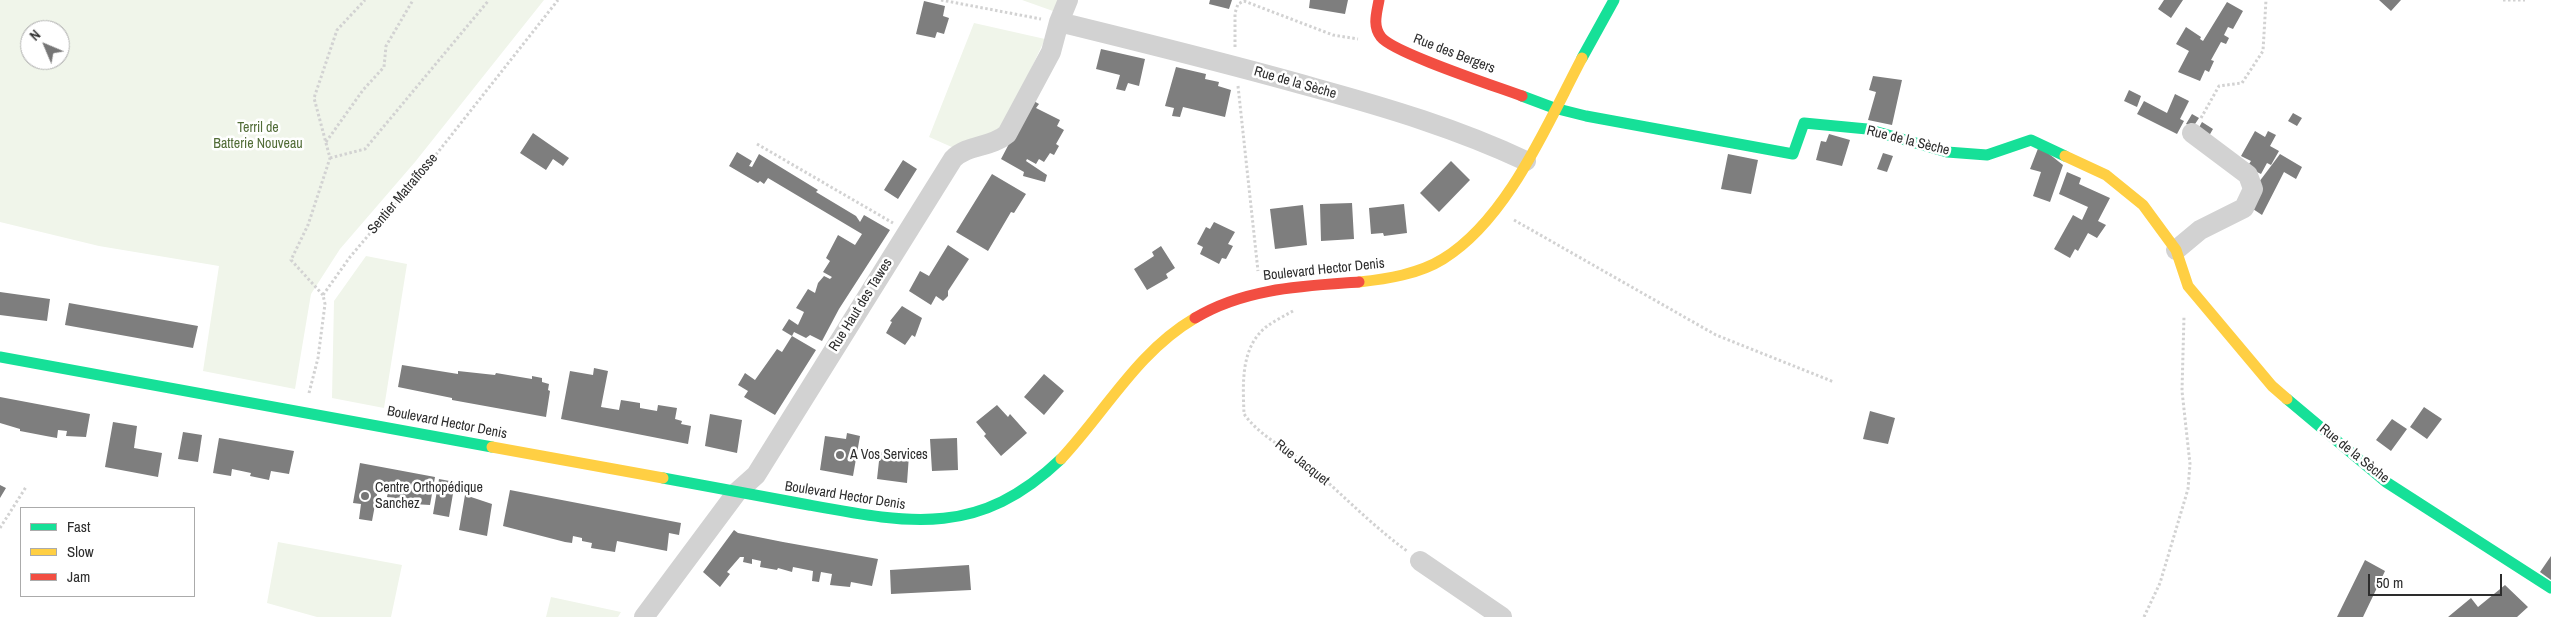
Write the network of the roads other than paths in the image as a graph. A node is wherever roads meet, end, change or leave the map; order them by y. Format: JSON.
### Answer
{"nodes":[{"id":1,"x":1068,"y":0,"type":"edge"},
{"id":2,"x":1379,"y":0,"type":"edge"},
{"id":3,"x":1614,"y":0,"type":"edge"},
{"id":4,"x":1059,"y":22,"type":"junction"},
{"id":5,"x":1554,"y":108,"type":"junction"},
{"id":6,"x":2192,"y":133,"type":"road end"},
{"id":7,"x":1526,"y":161,"type":"junction"},
{"id":8,"x":2176,"y":250,"type":"junction"},
{"id":9,"x":0,"y":357,"type":"edge"},
{"id":10,"x":736,"y":492,"type":"junction"},
{"id":11,"x":1420,"y":561,"type":"road end"},
{"id":12,"x":2551,"y":588,"type":"edge"},
{"id":13,"x":644,"y":617,"type":"edge"},
{"id":14,"x":1502,"y":617,"type":"edge"}],
"edges":[{"from":1,"to":4,"type":"street","name":"Rue Haut des Tawes"},
{"from":2,"to":5,"type":"street","name":"Rue des Bergers"},
{"from":3,"to":5,"type":"street","name":"Boulevard Hector Denis"},
{"from":4,"to":7,"type":"street","name":"Rue de la Sèche"},
{"from":4,"to":10,"type":"street","name":"Rue Haut des Tawes"},
{"from":5,"to":7,"type":"street","name":"Boulevard Hector Denis"},
{"from":5,"to":8,"type":"street","name":"Rue de la Sèche"},
{"from":6,"to":8,"type":"street"},
{"from":7,"to":10,"type":"street","name":"Boulevard Hector Denis"},
{"from":8,"to":12,"type":"street","name":"Rue de la Sèche"},
{"from":9,"to":10,"type":"street","name":"Boulevard Hector Denis"},
{"from":10,"to":13,"type":"street","name":"Rue Haut des Tawes"},
{"from":11,"to":14,"type":"street"}]}
